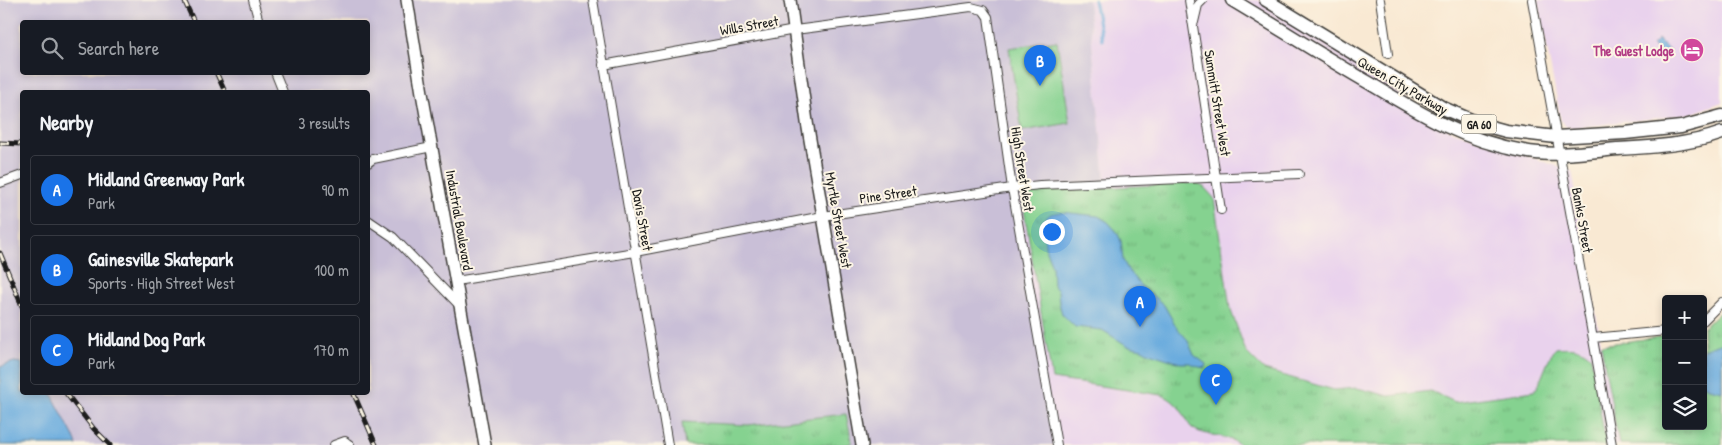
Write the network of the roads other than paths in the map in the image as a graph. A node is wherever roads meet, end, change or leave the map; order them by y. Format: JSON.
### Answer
{"nodes":[{"id":1,"x":252,"y":0,"type":"edge"},
{"id":2,"x":407,"y":0,"type":"edge"},
{"id":3,"x":593,"y":0,"type":"edge"},
{"id":4,"x":790,"y":0,"type":"edge"},
{"id":5,"x":1189,"y":0,"type":"edge"},
{"id":6,"x":1203,"y":0,"type":"edge"},
{"id":7,"x":1232,"y":0,"type":"edge"},
{"id":8,"x":1266,"y":0,"type":"edge"},
{"id":9,"x":1380,"y":0,"type":"edge"},
{"id":10,"x":1532,"y":0,"type":"edge"},
{"id":11,"x":960,"y":8,"type":"joint"},
{"id":12,"x":258,"y":20,"type":"edge"},
{"id":13,"x":1194,"y":26,"type":"junction"},
{"id":14,"x":795,"y":30,"type":"junction"},
{"id":15,"x":1388,"y":54,"type":"dead end"},
{"id":16,"x":603,"y":64,"type":"junction"},
{"id":17,"x":276,"y":75,"type":"edge"},
{"id":18,"x":282,"y":90,"type":"edge"},
{"id":19,"x":1722,"y":116,"type":"edge"},
{"id":20,"x":1722,"y":133,"type":"edge"},
{"id":21,"x":1556,"y":137,"type":"junction"},
{"id":22,"x":432,"y":147,"type":"junction"},
{"id":23,"x":1559,"y":154,"type":"junction"},
{"id":24,"x":370,"y":161,"type":"edge"},
{"id":25,"x":1299,"y":174,"type":"dead end"},
{"id":26,"x":20,"y":176,"type":"edge"},
{"id":27,"x":1217,"y":177,"type":"junction"},
{"id":28,"x":0,"y":183,"type":"edge"},
{"id":29,"x":1012,"y":188,"type":"junction"},
{"id":30,"x":1221,"y":210,"type":"dead end"},
{"id":31,"x":823,"y":216,"type":"junction"},
{"id":32,"x":370,"y":221,"type":"edge"},
{"id":33,"x":635,"y":252,"type":"junction"},
{"id":34,"x":456,"y":281,"type":"junction"},
{"id":35,"x":1722,"y":302,"type":"edge"},
{"id":36,"x":460,"y":306,"type":"junction"},
{"id":37,"x":1707,"y":317,"type":"edge"},
{"id":38,"x":1662,"y":331,"type":"edge"},
{"id":39,"x":1593,"y":338,"type":"junction"},
{"id":40,"x":334,"y":445,"type":"edge"},
{"id":41,"x":350,"y":445,"type":"edge"},
{"id":42,"x":486,"y":445,"type":"edge"},
{"id":43,"x":668,"y":445,"type":"edge"},
{"id":44,"x":862,"y":445,"type":"edge"},
{"id":45,"x":1057,"y":445,"type":"edge"},
{"id":46,"x":1612,"y":445,"type":"edge"}],
"edges":[{"from":1,"to":12,"type":"street"},
{"from":2,"to":22,"type":"street","name":"Industrial Boulevard"},
{"from":3,"to":16,"type":"street","name":"Davis Street"},
{"from":4,"to":14,"type":"street","name":"Myrtle Street West"},
{"from":5,"to":13,"type":"street","name":"Summitt Street West"},
{"from":6,"to":13,"type":"street"},
{"from":7,"to":23,"type":"main road","name":"Queen City Parkway","number":"GA 60"},
{"from":8,"to":21,"type":"main road","name":"Queen City Parkway","number":"GA 60"},
{"from":9,"to":15,"type":"street"},
{"from":10,"to":21,"type":"street","name":"Banks Street"},
{"from":11,"to":14,"type":"street","name":"Wills Street"},
{"from":11,"to":29,"type":"street","name":"High Street West"},
{"from":13,"to":27,"type":"street","name":"Summitt Street West"},
{"from":14,"to":16,"type":"street","name":"Wills Street"},
{"from":14,"to":31,"type":"street","name":"Myrtle Street West"},
{"from":16,"to":33,"type":"street","name":"Davis Street"},
{"from":17,"to":18,"type":"street"},
{"from":19,"to":21,"type":"main road","name":"Queen City Parkway","number":"GA 60"},
{"from":20,"to":23,"type":"main road","name":"Queen City Parkway","number":"GA 60"},
{"from":21,"to":23,"type":"street","name":"Banks Street"},
{"from":22,"to":24,"type":"street"},
{"from":22,"to":34,"type":"street","name":"Industrial Boulevard"},
{"from":23,"to":39,"type":"street","name":"Banks Street"},
{"from":25,"to":27,"type":"street","name":"Pine Street"},
{"from":26,"to":28,"type":"street"},
{"from":27,"to":29,"type":"street","name":"Pine Street"},
{"from":27,"to":30,"type":"street","name":"Summitt Street West"},
{"from":29,"to":31,"type":"street","name":"Pine Street"},
{"from":29,"to":45,"type":"street","name":"High Street West"},
{"from":31,"to":33,"type":"street","name":"Pine Street"},
{"from":31,"to":44,"type":"street","name":"Myrtle Street West"},
{"from":32,"to":36,"type":"street"},
{"from":33,"to":34,"type":"street","name":"Pine Street"},
{"from":33,"to":43,"type":"street","name":"Davis Street"},
{"from":34,"to":36,"type":"street","name":"Industrial Boulevard"},
{"from":35,"to":37,"type":"street"},
{"from":36,"to":42,"type":"street","name":"Industrial Boulevard"},
{"from":38,"to":39,"type":"street"},
{"from":39,"to":46,"type":"street","name":"Banks Street"},
{"from":40,"to":41,"type":"street"}]}
